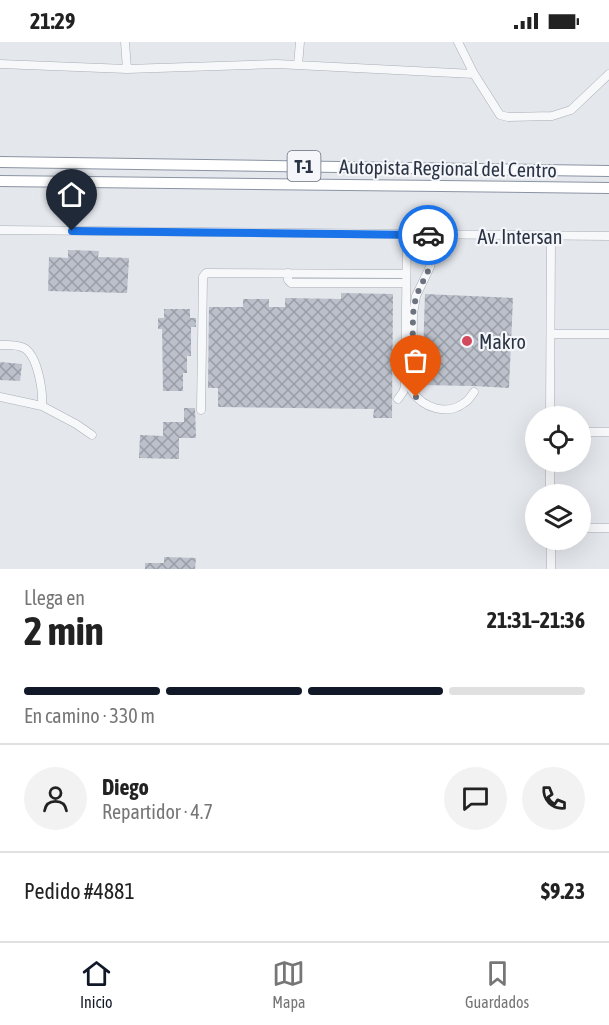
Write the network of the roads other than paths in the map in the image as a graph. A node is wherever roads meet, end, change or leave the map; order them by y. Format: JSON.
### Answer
{"nodes":[{"id":1,"x":125,"y":42,"type":"edge"},
{"id":2,"x":300,"y":42,"type":"edge"},
{"id":3,"x":458,"y":42,"type":"edge"},
{"id":4,"x":0,"y":64,"type":"edge"},
{"id":5,"x":298,"y":65,"type":"junction"},
{"id":6,"x":127,"y":69,"type":"junction"},
{"id":7,"x":474,"y":74,"type":"junction"},
{"id":8,"x":609,"y":74,"type":"edge"},
{"id":9,"x":0,"y":162,"type":"edge"},
{"id":10,"x":609,"y":171,"type":"edge"},
{"id":11,"x":0,"y":181,"type":"edge"},
{"id":12,"x":609,"y":188,"type":"edge"},
{"id":13,"x":0,"y":230,"type":"edge"},
{"id":14,"x":407,"y":234,"type":"junction"},
{"id":15,"x":438,"y":235,"type":"junction"},
{"id":16,"x":551,"y":236,"type":"junction"},
{"id":17,"x":609,"y":236,"type":"edge"},
{"id":18,"x":288,"y":273,"type":"junction"},
{"id":19,"x":406,"y":274,"type":"junction"},
{"id":20,"x":406,"y":283,"type":"junction"},
{"id":21,"x":551,"y":334,"type":"junction"},
{"id":22,"x":609,"y":334,"type":"edge"},
{"id":23,"x":0,"y":345,"type":"edge"},
{"id":24,"x":474,"y":392,"type":"dead end"},
{"id":25,"x":0,"y":397,"type":"edge"},
{"id":26,"x":398,"y":399,"type":"dead end"},
{"id":27,"x":42,"y":406,"type":"junction"},
{"id":28,"x":550,"y":406,"type":"edge"},
{"id":29,"x":201,"y":410,"type":"dead end"},
{"id":30,"x":591,"y":432,"type":"edge"},
{"id":31,"x":609,"y":432,"type":"edge"},
{"id":32,"x":92,"y":435,"type":"dead end"},
{"id":33,"x":591,"y":528,"type":"edge"},
{"id":34,"x":609,"y":528,"type":"edge"},
{"id":35,"x":550,"y":550,"type":"edge"},
{"id":36,"x":551,"y":569,"type":"edge"}],
"edges":[{"from":1,"to":6,"type":"street"},
{"from":2,"to":5,"type":"street"},
{"from":3,"to":7,"type":"street"},
{"from":4,"to":6,"type":"street"},
{"from":5,"to":6,"type":"street"},
{"from":5,"to":7,"type":"street"},
{"from":7,"to":8,"type":"street"},
{"from":9,"to":10,"type":"highway","name":"Autopista Regional del Centro","number":"T-1"},
{"from":11,"to":12,"type":"highway","name":"Autopista Regional del Centro","number":"T-1"},
{"from":13,"to":14,"type":"street","name":"Av. Intersan"},
{"from":14,"to":15,"type":"street","name":"Av. Intersan"},
{"from":14,"to":19,"type":"street"},
{"from":15,"to":16,"type":"street","name":"Av. Intersan"},
{"from":15,"to":24,"type":"street"},
{"from":16,"to":17,"type":"street","name":"Av. Intersan"},
{"from":16,"to":21,"type":"street"},
{"from":18,"to":19,"type":"street"},
{"from":18,"to":20,"type":"street"},
{"from":18,"to":29,"type":"street"},
{"from":19,"to":20,"type":"street"},
{"from":20,"to":26,"type":"street"},
{"from":21,"to":22,"type":"street"},
{"from":21,"to":28,"type":"street"},
{"from":23,"to":27,"type":"street"},
{"from":25,"to":27,"type":"street"},
{"from":27,"to":32,"type":"street"},
{"from":30,"to":31,"type":"street"},
{"from":33,"to":34,"type":"street"},
{"from":35,"to":36,"type":"street"}]}
